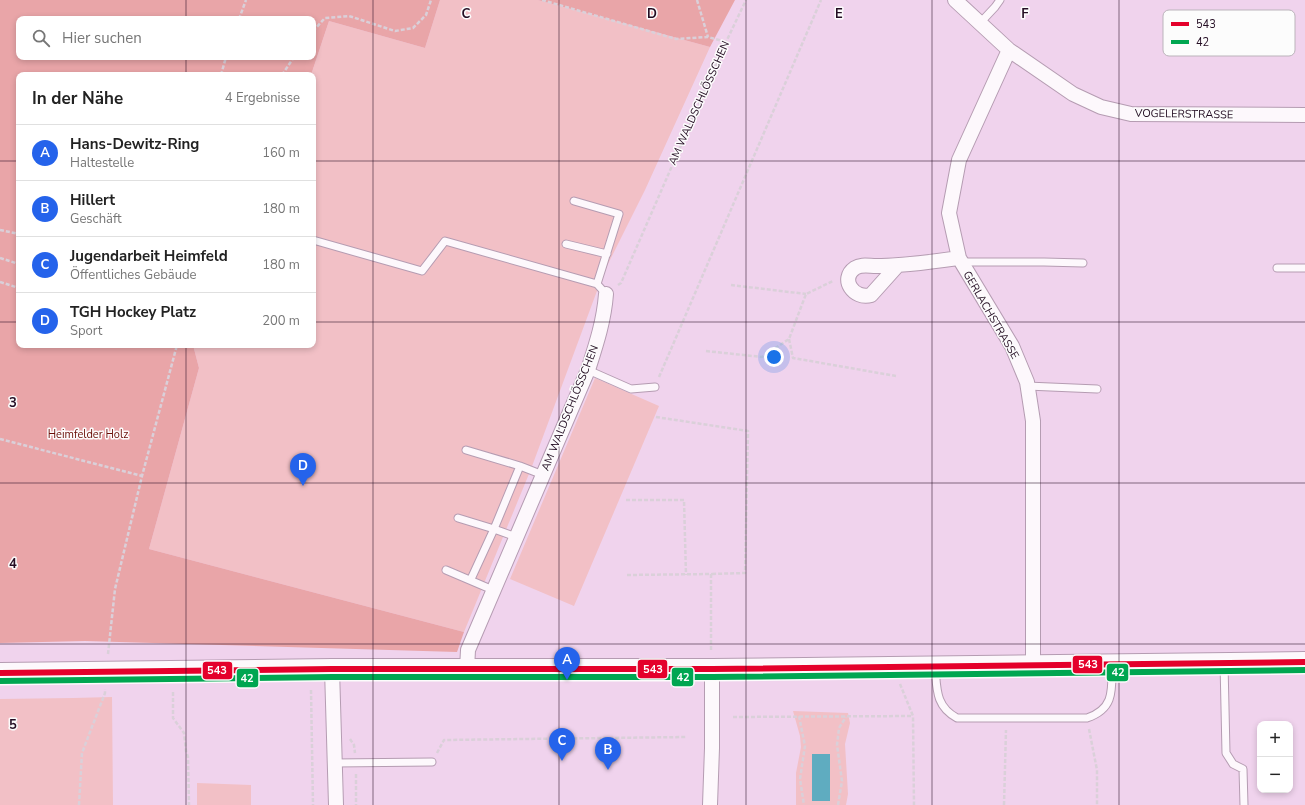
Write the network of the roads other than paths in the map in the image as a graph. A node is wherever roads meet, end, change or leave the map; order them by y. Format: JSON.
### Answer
{"nodes":[{"id":1,"x":955,"y":0,"type":"edge"},
{"id":2,"x":1000,"y":0,"type":"edge"},
{"id":3,"x":980,"y":23,"type":"junction"},
{"id":4,"x":1009,"y":50,"type":"junction"},
{"id":5,"x":1305,"y":116,"type":"edge"},
{"id":6,"x":574,"y":201,"type":"dead end"},
{"id":7,"x":316,"y":241,"type":"edge"},
{"id":8,"x":566,"y":244,"type":"dead end"},
{"id":9,"x":606,"y":254,"type":"junction"},
{"id":10,"x":960,"y":260,"type":"junction"},
{"id":11,"x":1083,"y":263,"type":"dead end"},
{"id":12,"x":897,"y":266,"type":"junction"},
{"id":13,"x":1277,"y":268,"type":"dead end"},
{"id":14,"x":1305,"y":268,"type":"edge"},
{"id":15,"x":601,"y":289,"type":"junction"},
{"id":16,"x":588,"y":370,"type":"junction"},
{"id":17,"x":1027,"y":386,"type":"junction"},
{"id":18,"x":655,"y":387,"type":"road end"},
{"id":19,"x":1097,"y":389,"type":"dead end"},
{"id":20,"x":466,"y":450,"type":"dead end"},
{"id":21,"x":520,"y":466,"type":"junction"},
{"id":22,"x":543,"y":475,"type":"junction"},
{"id":23,"x":458,"y":518,"type":"dead end"},
{"id":24,"x":494,"y":529,"type":"junction"},
{"id":25,"x":516,"y":537,"type":"junction"},
{"id":26,"x":446,"y":570,"type":"dead end"},
{"id":27,"x":471,"y":579,"type":"junction"},
{"id":28,"x":493,"y":590,"type":"junction"},
{"id":29,"x":1305,"y":662,"type":"edge"},
{"id":30,"x":1224,"y":663,"type":"junction"},
{"id":31,"x":1112,"y":664,"type":"junction"},
{"id":32,"x":1033,"y":665,"type":"junction"},
{"id":33,"x":935,"y":666,"type":"junction"},
{"id":34,"x":332,"y":669,"type":"junction"},
{"id":35,"x":467,"y":669,"type":"junction"},
{"id":36,"x":712,"y":669,"type":"junction"},
{"id":37,"x":0,"y":673,"type":"edge"},
{"id":38,"x":432,"y":762,"type":"road end"},
{"id":39,"x":335,"y":763,"type":"junction"},
{"id":40,"x":336,"y":805,"type":"edge"},
{"id":41,"x":710,"y":805,"type":"edge"},
{"id":42,"x":1244,"y":805,"type":"edge"}],
"edges":[{"from":1,"to":3,"type":"street","name":"VOGELERSTRASSE"},
{"from":2,"to":3,"type":"lane"},
{"from":3,"to":4,"type":"street","name":"VOGELERSTRASSE"},
{"from":4,"to":5,"type":"street","name":"VOGELERSTRASSE"},
{"from":4,"to":10,"type":"street","name":"GERLACHSTRASSE"},
{"from":6,"to":9,"type":"lane"},
{"from":7,"to":15,"type":"lane"},
{"from":8,"to":9,"type":"lane"},
{"from":9,"to":15,"type":"lane"},
{"from":10,"to":11,"type":"lane"},
{"from":10,"to":12,"type":"street"},
{"from":10,"to":17,"type":"street","name":"GERLACHSTRASSE"},
{"from":12,"to":12,"type":"street"},
{"from":13,"to":14,"type":"lane"},
{"from":15,"to":16,"type":"street","name":"AM WALDSCHLÖSSCHEN"},
{"from":16,"to":18,"type":"lane"},
{"from":16,"to":22,"type":"street","name":"AM WALDSCHLÖSSCHEN"},
{"from":17,"to":19,"type":"lane"},
{"from":17,"to":32,"type":"street","name":"GERLACHSTRASSE"},
{"from":20,"to":21,"type":"lane"},
{"from":21,"to":22,"type":"lane"},
{"from":21,"to":24,"type":"lane"},
{"from":22,"to":25,"type":"street","name":"AM WALDSCHLÖSSCHEN"},
{"from":23,"to":24,"type":"lane"},
{"from":24,"to":25,"type":"lane"},
{"from":24,"to":27,"type":"lane"},
{"from":25,"to":28,"type":"street","name":"AM WALDSCHLÖSSCHEN"},
{"from":26,"to":27,"type":"lane"},
{"from":27,"to":28,"type":"lane"},
{"from":28,"to":35,"type":"street","name":"AM WALDSCHLÖSSCHEN"},
{"from":29,"to":30,"type":"street"},
{"from":30,"to":31,"type":"street"},
{"from":30,"to":42,"type":"lane"},
{"from":31,"to":32,"type":"street"},
{"from":31,"to":33,"type":"lane"},
{"from":32,"to":33,"type":"street"},
{"from":33,"to":36,"type":"street"},
{"from":34,"to":35,"type":"street"},
{"from":34,"to":37,"type":"street"},
{"from":34,"to":39,"type":"street"},
{"from":35,"to":36,"type":"street"},
{"from":36,"to":41,"type":"street"},
{"from":38,"to":39,"type":"lane"},
{"from":39,"to":40,"type":"street"}]}
